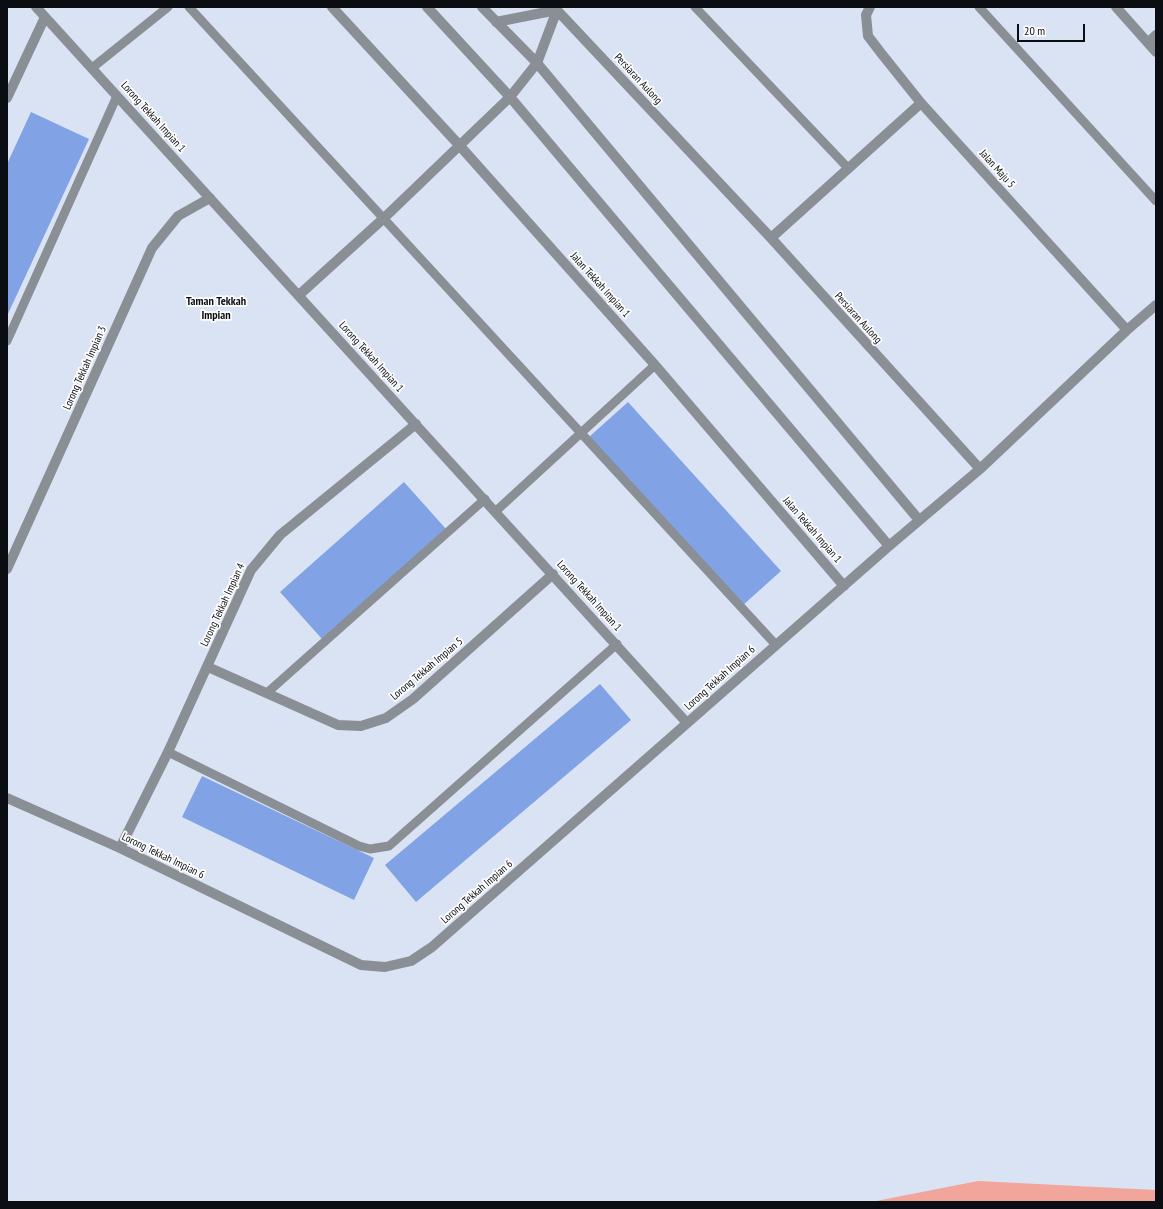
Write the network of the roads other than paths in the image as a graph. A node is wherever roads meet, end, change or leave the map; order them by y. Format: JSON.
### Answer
{"nodes":[{"id":1,"x":36,"y":7,"type":"edge"},
{"id":2,"x":168,"y":7,"type":"edge"},
{"id":3,"x":189,"y":7,"type":"edge"},
{"id":4,"x":332,"y":7,"type":"edge"},
{"id":5,"x":427,"y":7,"type":"edge"},
{"id":6,"x":482,"y":7,"type":"edge"},
{"id":7,"x":979,"y":7,"type":"edge"},
{"id":8,"x":1116,"y":7,"type":"edge"},
{"id":9,"x":557,"y":8,"type":"edge"},
{"id":10,"x":698,"y":8,"type":"edge"},
{"id":11,"x":868,"y":11,"type":"edge"},
{"id":12,"x":45,"y":17,"type":"junction"},
{"id":13,"x":496,"y":22,"type":"junction"},
{"id":14,"x":1156,"y":35,"type":"edge"},
{"id":15,"x":1148,"y":42,"type":"junction"},
{"id":16,"x":1156,"y":52,"type":"edge"},
{"id":17,"x":536,"y":63,"type":"junction"},
{"id":18,"x":92,"y":68,"type":"junction"},
{"id":19,"x":117,"y":96,"type":"junction"},
{"id":20,"x":510,"y":97,"type":"junction"},
{"id":21,"x":7,"y":98,"type":"edge"},
{"id":22,"x":921,"y":103,"type":"junction"},
{"id":23,"x":460,"y":146,"type":"junction"},
{"id":24,"x":848,"y":168,"type":"junction"},
{"id":25,"x":210,"y":198,"type":"junction"},
{"id":26,"x":1156,"y":201,"type":"edge"},
{"id":27,"x":384,"y":218,"type":"junction"},
{"id":28,"x":771,"y":238,"type":"junction"},
{"id":29,"x":299,"y":295,"type":"junction"},
{"id":30,"x":1156,"y":305,"type":"edge"},
{"id":31,"x":1127,"y":330,"type":"junction"},
{"id":32,"x":7,"y":342,"type":"edge"},
{"id":33,"x":654,"y":365,"type":"junction"},
{"id":34,"x":416,"y":424,"type":"junction"},
{"id":35,"x":581,"y":433,"type":"junction"},
{"id":36,"x":980,"y":469,"type":"junction"},
{"id":37,"x":485,"y":499,"type":"junction"},
{"id":38,"x":496,"y":511,"type":"junction"},
{"id":39,"x":919,"y":520,"type":"junction"},
{"id":40,"x":889,"y":546,"type":"junction"},
{"id":41,"x":7,"y":569,"type":"edge"},
{"id":42,"x":553,"y":574,"type":"junction"},
{"id":43,"x":844,"y":586,"type":"junction"},
{"id":44,"x":617,"y":644,"type":"junction"},
{"id":45,"x":776,"y":645,"type":"junction"},
{"id":46,"x":208,"y":667,"type":"junction"},
{"id":47,"x":268,"y":692,"type":"junction"},
{"id":48,"x":688,"y":723,"type":"junction"},
{"id":49,"x":168,"y":752,"type":"junction"},
{"id":50,"x":7,"y":798,"type":"edge"},
{"id":51,"x":120,"y":848,"type":"junction"}],
"edges":[{"from":1,"to":12,"type":"street","name":"Lorong Tekkah Impian 1"},
{"from":2,"to":18,"type":"lane"},
{"from":3,"to":27,"type":"lane"},
{"from":4,"to":23,"type":"street","name":"Jalan Tekkah Impian 1"},
{"from":5,"to":20,"type":"street"},
{"from":6,"to":13,"type":"street"},
{"from":7,"to":26,"type":"lane"},
{"from":8,"to":15,"type":"street"},
{"from":9,"to":13,"type":"street"},
{"from":9,"to":17,"type":"street"},
{"from":9,"to":28,"type":"street","name":"Persiaran Aulong"},
{"from":10,"to":24,"type":"lane"},
{"from":11,"to":22,"type":"street","name":"Jalan Maju 5"},
{"from":12,"to":18,"type":"street","name":"Lorong Tekkah Impian 1"},
{"from":12,"to":21,"type":"street"},
{"from":13,"to":17,"type":"street"},
{"from":14,"to":15,"type":"street"},
{"from":15,"to":16,"type":"street"},
{"from":17,"to":20,"type":"street"},
{"from":17,"to":39,"type":"street"},
{"from":18,"to":19,"type":"street","name":"Lorong Tekkah Impian 1"},
{"from":19,"to":25,"type":"street","name":"Lorong Tekkah Impian 1"},
{"from":19,"to":32,"type":"lane"},
{"from":20,"to":23,"type":"street"},
{"from":20,"to":40,"type":"street"},
{"from":22,"to":24,"type":"street"},
{"from":22,"to":31,"type":"street","name":"Jalan Maju 5"},
{"from":23,"to":27,"type":"street"},
{"from":23,"to":33,"type":"street","name":"Jalan Tekkah Impian 1"},
{"from":24,"to":28,"type":"street"},
{"from":25,"to":29,"type":"street","name":"Lorong Tekkah Impian 1"},
{"from":25,"to":41,"type":"street","name":"Lorong Tekkah Impian 3"},
{"from":27,"to":29,"type":"street"},
{"from":27,"to":35,"type":"lane"},
{"from":28,"to":36,"type":"street","name":"Persiaran Aulong"},
{"from":29,"to":34,"type":"street","name":"Lorong Tekkah Impian 1"},
{"from":30,"to":31,"type":"street"},
{"from":31,"to":36,"type":"street"},
{"from":33,"to":35,"type":"lane"},
{"from":33,"to":43,"type":"street","name":"Jalan Tekkah Impian 1"},
{"from":34,"to":37,"type":"street","name":"Lorong Tekkah Impian 1"},
{"from":34,"to":46,"type":"street","name":"Lorong Tekkah Impian 4"},
{"from":35,"to":38,"type":"lane"},
{"from":35,"to":45,"type":"lane"},
{"from":36,"to":39,"type":"street","name":"Lorong Tekkah Impian 6"},
{"from":37,"to":38,"type":"street","name":"Lorong Tekkah Impian 1"},
{"from":37,"to":47,"type":"lane"},
{"from":38,"to":42,"type":"street","name":"Lorong Tekkah Impian 1"},
{"from":39,"to":40,"type":"street","name":"Lorong Tekkah Impian 6"},
{"from":40,"to":43,"type":"street","name":"Lorong Tekkah Impian 6"},
{"from":42,"to":44,"type":"street","name":"Lorong Tekkah Impian 1"},
{"from":42,"to":47,"type":"street","name":"Lorong Tekkah Impian 5"},
{"from":43,"to":45,"type":"street","name":"Lorong Tekkah Impian 6"},
{"from":44,"to":48,"type":"street","name":"Lorong Tekkah Impian 1"},
{"from":44,"to":49,"type":"lane"},
{"from":45,"to":48,"type":"street","name":"Lorong Tekkah Impian 6"},
{"from":46,"to":47,"type":"street","name":"Lorong Tekkah Impian 5"},
{"from":46,"to":49,"type":"street","name":"Lorong Tekkah Impian 4"},
{"from":48,"to":51,"type":"street","name":"Lorong Tekkah Impian 6"},
{"from":49,"to":51,"type":"street","name":"Lorong Tekkah Impian 4"},
{"from":50,"to":51,"type":"street","name":"Lorong Tekkah Impian 6"}]}
